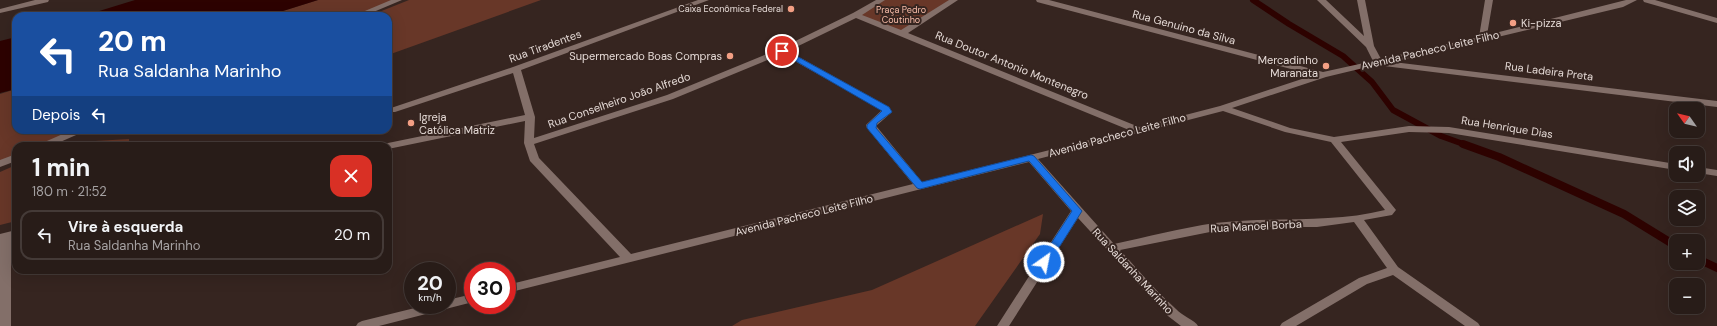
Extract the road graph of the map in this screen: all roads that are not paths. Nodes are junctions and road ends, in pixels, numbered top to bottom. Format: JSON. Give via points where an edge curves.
{"nodes":[{"id":1,"x":45,"y":0,"type":"edge"},
{"id":2,"x":398,"y":0,"type":"edge"},
{"id":3,"x":706,"y":0,"type":"edge"},
{"id":4,"x":881,"y":0,"type":"edge"},
{"id":5,"x":954,"y":0,"type":"edge"},
{"id":6,"x":1040,"y":0,"type":"edge"},
{"id":7,"x":1321,"y":0,"type":"edge"},
{"id":8,"x":1361,"y":0,"type":"edge"},
{"id":9,"x":1489,"y":0,"type":"edge"},
{"id":10,"x":1604,"y":0,"type":"edge"},
{"id":11,"x":1633,"y":0,"type":"edge"},
{"id":12,"x":1647,"y":0,"type":"edge"},
{"id":13,"x":1620,"y":5,"type":"junction"},
{"id":14,"x":0,"y":12,"type":"edge"},
{"id":15,"x":367,"y":12,"type":"edge"},
{"id":16,"x":856,"y":15,"type":"junction"},
{"id":17,"x":1717,"y":21,"type":"edge"},
{"id":18,"x":902,"y":33,"type":"junction"},
{"id":19,"x":1483,"y":37,"type":"junction"},
{"id":20,"x":1370,"y":46,"type":"junction"},
{"id":21,"x":782,"y":51,"type":"junction"},
{"id":22,"x":1378,"y":63,"type":"junction"},
{"id":23,"x":516,"y":69,"type":"junction"},
{"id":24,"x":1323,"y":75,"type":"junction"},
{"id":25,"x":1717,"y":104,"type":"edge"},
{"id":26,"x":1223,"y":108,"type":"junction"},
{"id":27,"x":392,"y":110,"type":"dead end"},
{"id":28,"x":530,"y":117,"type":"junction"},
{"id":29,"x":1136,"y":129,"type":"junction"},
{"id":30,"x":71,"y":134,"type":"edge"},
{"id":31,"x":1334,"y":140,"type":"junction"},
{"id":32,"x":52,"y":142,"type":"edge"},
{"id":33,"x":529,"y":143,"type":"junction"},
{"id":34,"x":392,"y":145,"type":"edge"},
{"id":35,"x":1031,"y":158,"type":"junction"},
{"id":36,"x":12,"y":159,"type":"edge"},
{"id":37,"x":0,"y":164,"type":"edge"},
{"id":38,"x":1669,"y":166,"type":"edge"},
{"id":39,"x":1705,"y":171,"type":"edge"},
{"id":40,"x":1717,"y":173,"type":"edge"},
{"id":41,"x":920,"y":186,"type":"junction"},
{"id":42,"x":1077,"y":211,"type":"junction"},
{"id":43,"x":1357,"y":218,"type":"junction"},
{"id":44,"x":7,"y":236,"type":"edge"},
{"id":45,"x":1110,"y":248,"type":"junction"},
{"id":46,"x":628,"y":258,"type":"junction"},
{"id":47,"x":1394,"y":270,"type":"junction"},
{"id":48,"x":516,"y":287,"type":"edge"},
{"id":49,"x":410,"y":314,"type":"edge"},
{"id":50,"x":5,"y":326,"type":"edge"},
{"id":51,"x":362,"y":326,"type":"edge"},
{"id":52,"x":1002,"y":326,"type":"edge"},
{"id":53,"x":1192,"y":326,"type":"edge"},
{"id":54,"x":1286,"y":326,"type":"edge"},
{"id":55,"x":1474,"y":326,"type":"edge"}],
"edges":[{"from":1,"to":14,"type":"street"},
{"from":2,"to":15,"type":"street"},
{"from":3,"to":23,"type":"street","name":"Rua Tiradentes"},
{"from":4,"to":16,"type":"street","name":"Rua Conselheiro João Alfredo"},
{"from":5,"to":18,"type":"street"},
{"from":6,"to":24,"type":"street","name":"Rua Genuino da Silva"},
{"from":7,"to":20,"type":"street"},
{"from":8,"to":20,"type":"street"},
{"from":9,"to":19,"type":"street"},
{"from":10,"to":13,"type":"street"},
{"from":11,"to":13,"type":"street","name":"Avenida Pacheco Leite Filho"},
{"from":12,"to":17,"type":"street"},
{"from":13,"to":19,"type":"street","name":"Avenida Pacheco Leite Filho"},
{"from":16,"to":18,"type":"street","name":"Rua Doutor Antonio Montenegro"},
{"from":16,"to":21,"type":"street","name":"Rua Conselheiro João Alfredo"},
{"from":18,"to":29,"type":"street","name":"Rua Doutor Antonio Montenegro"},
{"from":19,"to":22,"type":"street","name":"Avenida Pacheco Leite Filho"},
{"from":20,"to":22,"type":"street"},
{"from":21,"to":33,"type":"street","name":"Rua Conselheiro João Alfredo","via":[[670,98]]},
{"from":21,"to":41,"type":"street","via":[[886,109],[887,112],[871,125],[872,128]]},
{"from":22,"to":24,"type":"street","name":"Avenida Pacheco Leite Filho"},
{"from":22,"to":25,"type":"street","name":"Rua Ladeira Preta"},
{"from":23,"to":27,"type":"street","name":"Rua Tiradentes"},
{"from":23,"to":28,"type":"street"},
{"from":24,"to":26,"type":"street","name":"Avenida Pacheco Leite Filho"},
{"from":26,"to":29,"type":"street","name":"Avenida Pacheco Leite Filho"},
{"from":26,"to":31,"type":"street","via":[[1288,130]]},
{"from":28,"to":33,"type":"street"},
{"from":28,"to":34,"type":"street"},
{"from":29,"to":35,"type":"street","name":"Avenida Pacheco Leite Filho"},
{"from":30,"to":32,"type":"street"},
{"from":31,"to":38,"type":"street","name":"Rua Henrique Dias","via":[[1409,129],[1449,130]]},
{"from":31,"to":43,"type":"street","name":"Rua Manoel Borba","via":[[1391,210],[1388,213]]},
{"from":33,"to":46,"type":"street","via":[[534,159]]},
{"from":35,"to":41,"type":"street","name":"Avenida Pacheco Leite Filho"},
{"from":35,"to":42,"type":"street","name":"Rua Saldanha Marinho"},
{"from":36,"to":37,"type":"street"},
{"from":39,"to":40,"type":"street"},
{"from":41,"to":46,"type":"street","name":"Avenida Pacheco Leite Filho"},
{"from":42,"to":45,"type":"street","name":"Rua Saldanha Marinho"},
{"from":42,"to":52,"type":"street"},
{"from":43,"to":45,"type":"street","name":"Rua Manoel Borba","via":[[1317,223],[1215,227]]},
{"from":43,"to":47,"type":"street"},
{"from":44,"to":50,"type":"street"},
{"from":45,"to":53,"type":"street","name":"Rua Saldanha Marinho","via":[[1177,318]]},
{"from":46,"to":48,"type":"street","name":"Avenida Pacheco Leite Filho"},
{"from":47,"to":54,"type":"street","via":[[1363,281]]},
{"from":47,"to":55,"type":"street"},
{"from":49,"to":51,"type":"street"}]}
